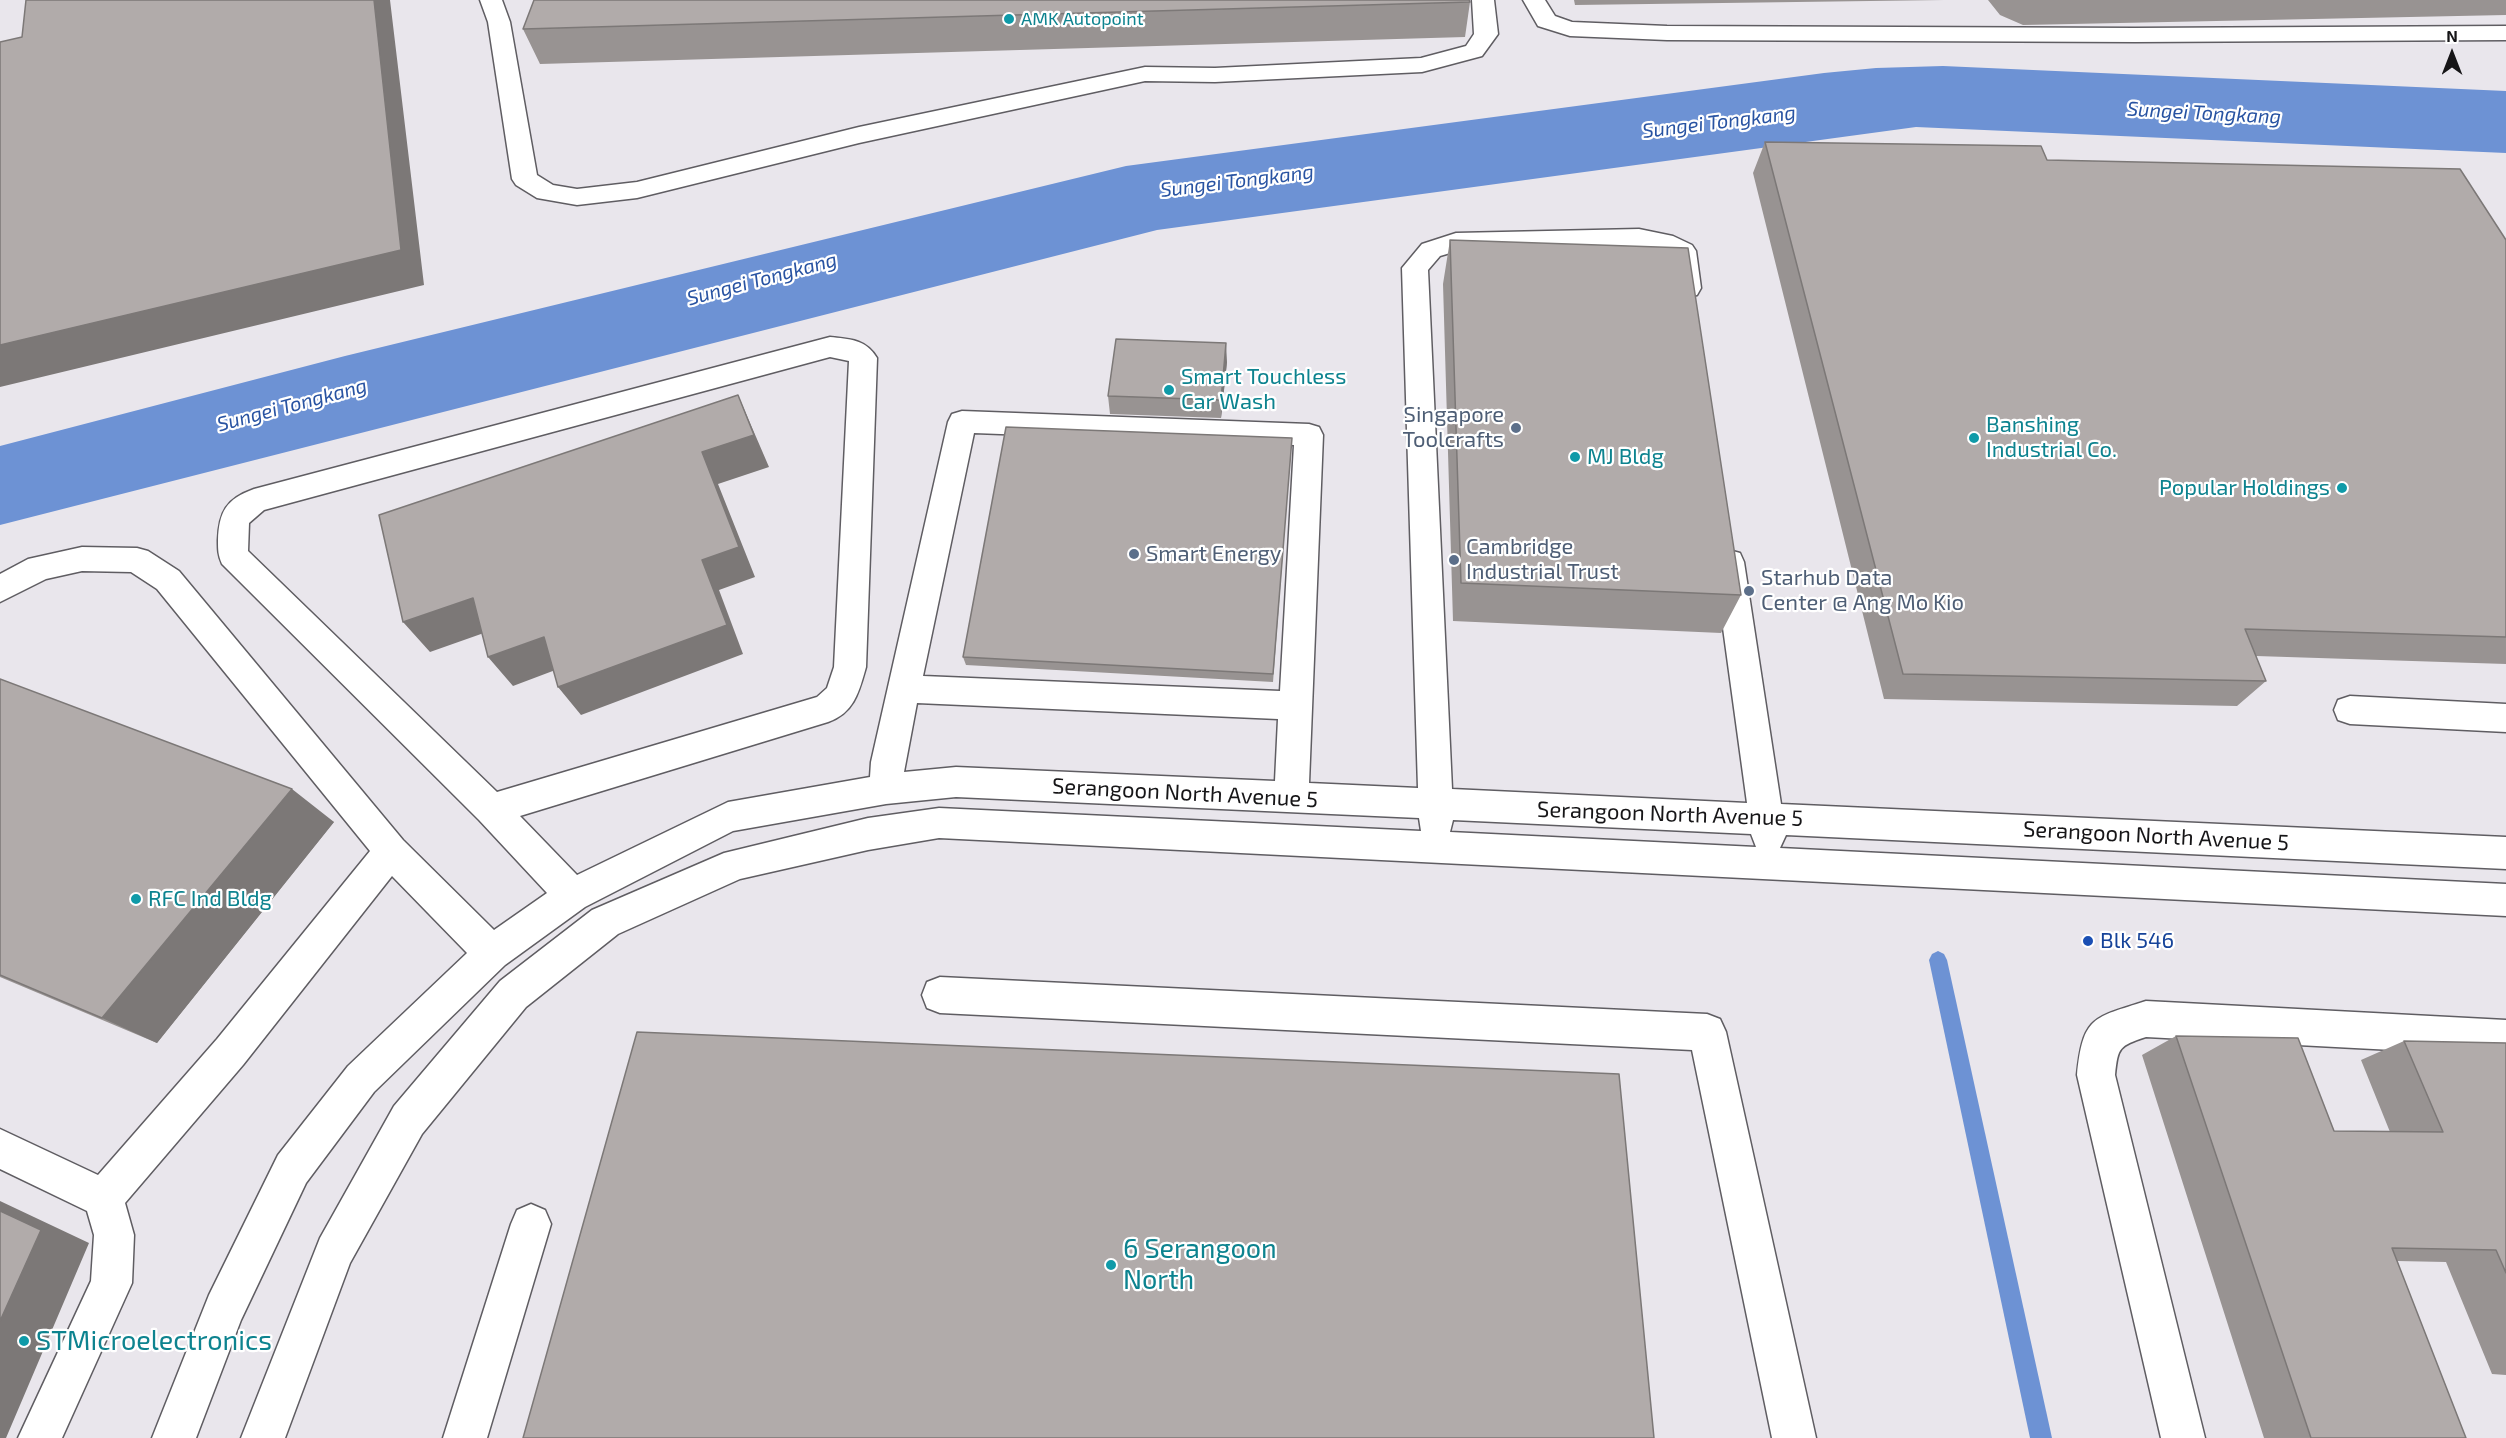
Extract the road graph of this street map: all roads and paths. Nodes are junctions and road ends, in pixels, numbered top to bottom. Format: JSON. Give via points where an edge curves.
{"nodes":[{"id":1,"x":491,"y":0,"type":"edge"},
{"id":2,"x":1483,"y":0,"type":"edge"},
{"id":3,"x":1534,"y":0,"type":"edge"},
{"id":4,"x":2506,"y":33,"type":"edge"},
{"id":5,"x":1692,"y":309,"type":"edge"},
{"id":6,"x":1726,"y":541,"type":"edge"},
{"id":7,"x":0,"y":589,"type":"edge"},
{"id":8,"x":904,"y":689,"type":"junction"},
{"id":9,"x":1297,"y":706,"type":"junction"},
{"id":10,"x":2350,"y":711,"type":"dead end"},
{"id":11,"x":2506,"y":718,"type":"edge"},
{"id":12,"x":886,"y":789,"type":"junction"},
{"id":13,"x":1291,"y":799,"type":"junction"},
{"id":14,"x":1435,"y":805,"type":"junction"},
{"id":15,"x":491,"y":809,"type":"junction"},
{"id":16,"x":1767,"y":817,"type":"junction"},
{"id":17,"x":1437,"y":849,"type":"junction"},
{"id":18,"x":391,"y":850,"type":"junction"},
{"id":19,"x":2506,"y":853,"type":"edge"},
{"id":20,"x":1772,"y":863,"type":"junction"},
{"id":21,"x":572,"y":895,"type":"junction"},
{"id":22,"x":2506,"y":900,"type":"edge"},
{"id":23,"x":492,"y":953,"type":"junction"},
{"id":24,"x":940,"y":995,"type":"dead end"},
{"id":25,"x":2506,"y":1038,"type":"edge"},
{"id":26,"x":0,"y":1149,"type":"edge"},
{"id":27,"x":104,"y":1198,"type":"junction"},
{"id":28,"x":531,"y":1224,"type":"dead end"},
{"id":29,"x":40,"y":1438,"type":"edge"},
{"id":30,"x":174,"y":1438,"type":"edge"},
{"id":31,"x":263,"y":1438,"type":"edge"},
{"id":32,"x":465,"y":1438,"type":"edge"},
{"id":33,"x":1794,"y":1438,"type":"edge"},
{"id":34,"x":2183,"y":1438,"type":"edge"}],
"edges":[{"from":1,"to":2,"type":"street","via":[[500,22],[525,179],[546,192],[577,197],[637,190],[859,135],[1145,74],[1246,74],[1422,65],[1474,51],[1486,34]]},
{"from":3,"to":4,"type":"street","via":[[1545,21],[1570,29],[1592,30],[2123,35]]},
{"from":5,"to":14,"type":"street","via":[[1683,250],[1640,238],[1456,242],[1431,250],[1415,268]]},
{"from":6,"to":16,"type":"street"},
{"from":7,"to":18,"type":"street","via":[[39,568],[82,559],[137,560],[168,580]]},
{"from":8,"to":9,"type":"street"},
{"from":8,"to":9,"type":"street","via":[[962,422],[1310,435]]},
{"from":8,"to":12,"type":"street"},
{"from":9,"to":13,"type":"street"},
{"from":10,"to":11,"type":"street"},
{"from":12,"to":13,"type":"street","name":"Serangoon North Avenue 5","via":[[956,782]]},
{"from":12,"to":21,"type":"street","name":"Serangoon North Avenue 5","via":[[728,816]]},
{"from":13,"to":14,"type":"street","name":"Serangoon North Avenue 5"},
{"from":14,"to":16,"type":"street","name":"Serangoon North Avenue 5"},
{"from":14,"to":17,"type":"street"},
{"from":15,"to":15,"type":"street","via":[[828,708],[841,696],[850,667],[863,358],[854,351],[831,347],[254,501],[234,518],[232,555]]},
{"from":15,"to":21,"type":"street"},
{"from":16,"to":19,"type":"street","name":"Serangoon North Avenue 5"},
{"from":16,"to":20,"type":"street"},
{"from":17,"to":20,"type":"street","name":"Serangoon North Avenue 5"},
{"from":17,"to":31,"type":"street","name":"Serangoon North Avenue 5","via":[[939,823],[868,834],[736,864],[605,922],[513,994],[408,1120],[334,1251]]},
{"from":18,"to":23,"type":"street"},
{"from":18,"to":27,"type":"street","via":[[230,1052]]},
{"from":20,"to":22,"type":"street","name":"Serangoon North Avenue 5"},
{"from":21,"to":23,"type":"street","name":"Serangoon North Avenue 5"},
{"from":23,"to":30,"type":"street","name":"Serangoon North Avenue 5","via":[[361,1079],[292,1169],[224,1310]]},
{"from":24,"to":33,"type":"street","via":[[1707,1032]]},
{"from":25,"to":34,"type":"street","via":[[2146,1019],[2112,1030],[2099,1044],[2096,1075]]},
{"from":26,"to":27,"type":"street"},
{"from":27,"to":29,"type":"street","via":[[114,1235],[111,1283]]},
{"from":28,"to":32,"type":"street"}]}
